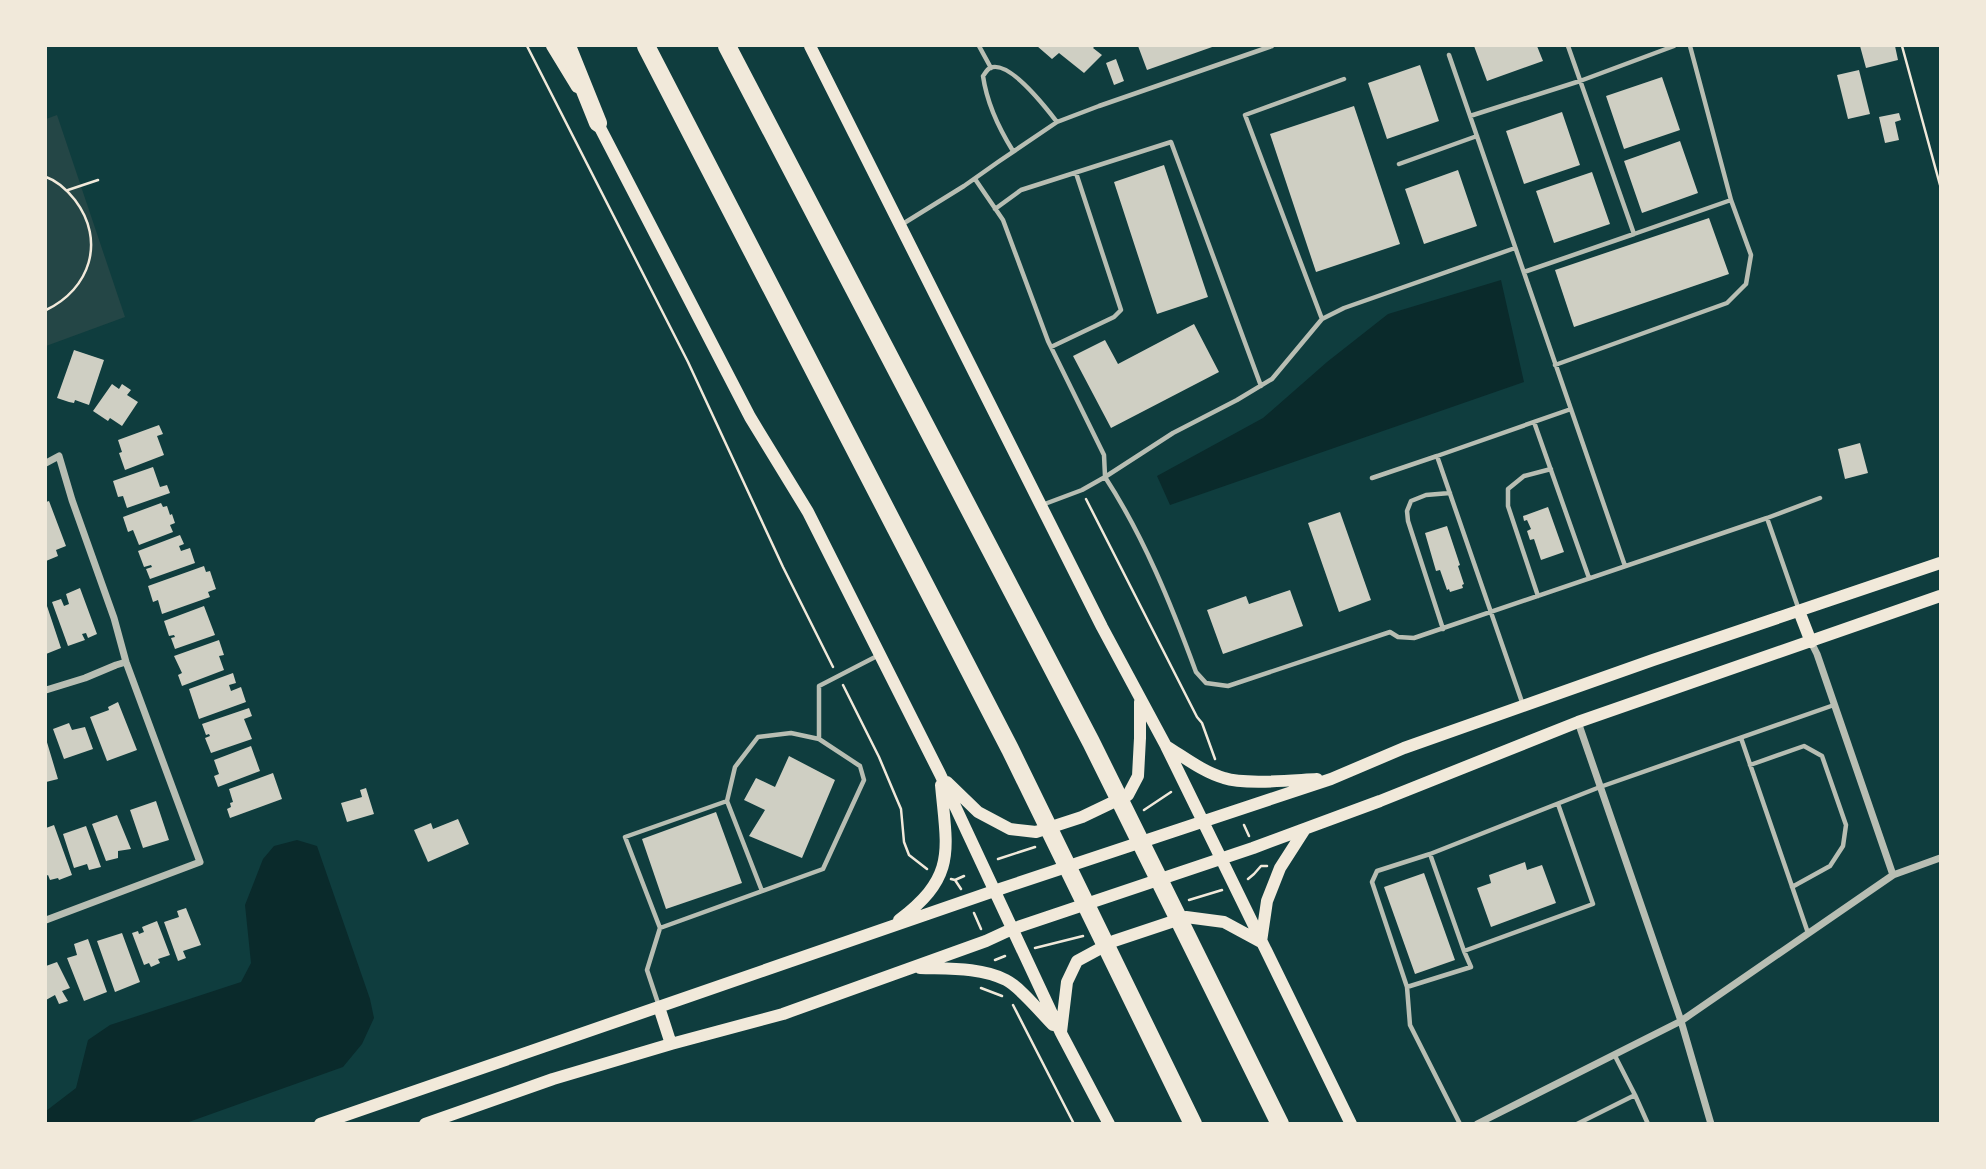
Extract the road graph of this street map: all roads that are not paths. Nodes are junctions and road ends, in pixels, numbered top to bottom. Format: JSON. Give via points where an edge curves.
{"nodes":[{"id":1,"x":552,"y":46,"type":"edge"},
{"id":2,"x":567,"y":46,"type":"edge"},
{"id":3,"x":646,"y":46,"type":"edge"},
{"id":4,"x":727,"y":46,"type":"edge"},
{"id":5,"x":810,"y":46,"type":"edge"},
{"id":6,"x":979,"y":46,"type":"edge"},
{"id":7,"x":1272,"y":46,"type":"edge"},
{"id":8,"x":1568,"y":46,"type":"edge"},
{"id":9,"x":1674,"y":46,"type":"edge"},
{"id":10,"x":1690,"y":46,"type":"edge"},
{"id":11,"x":1449,"y":55,"type":"dead end"},
{"id":12,"x":991,"y":68,"type":"junction"},
{"id":13,"x":1344,"y":79,"type":"dead end"},
{"id":14,"x":1580,"y":81,"type":"junction"},
{"id":15,"x":1470,"y":116,"type":"junction"},
{"id":16,"x":1057,"y":122,"type":"junction"},
{"id":17,"x":598,"y":123,"type":"junction"},
{"id":18,"x":1477,"y":136,"type":"junction"},
{"id":19,"x":1013,"y":151,"type":"junction"},
{"id":20,"x":1399,"y":164,"type":"dead end"},
{"id":21,"x":1076,"y":173,"type":"junction"},
{"id":22,"x":975,"y":178,"type":"junction"},
{"id":23,"x":1731,"y":200,"type":"junction"},
{"id":24,"x":995,"y":209,"type":"junction"},
{"id":25,"x":900,"y":225,"type":"junction"},
{"id":26,"x":1634,"y":234,"type":"junction"},
{"id":27,"x":1515,"y":248,"type":"junction"},
{"id":28,"x":1524,"y":272,"type":"junction"},
{"id":29,"x":1322,"y":319,"type":"junction"},
{"id":30,"x":1051,"y":347,"type":"junction"},
{"id":31,"x":1555,"y":365,"type":"junction"},
{"id":32,"x":1261,"y":386,"type":"junction"},
{"id":33,"x":1571,"y":409,"type":"junction"},
{"id":34,"x":1534,"y":422,"type":"junction"},
{"id":35,"x":1437,"y":456,"type":"junction"},
{"id":36,"x":46,"y":463,"type":"edge"},
{"id":37,"x":1551,"y":469,"type":"junction"},
{"id":38,"x":1105,"y":477,"type":"junction"},
{"id":39,"x":1372,"y":478,"type":"dead end"},
{"id":40,"x":1450,"y":493,"type":"junction"},
{"id":41,"x":1820,"y":498,"type":"dead end"},
{"id":42,"x":1041,"y":506,"type":"junction"},
{"id":43,"x":1767,"y":518,"type":"junction"},
{"id":44,"x":1941,"y":563,"type":"edge"},
{"id":45,"x":1625,"y":566,"type":"junction"},
{"id":46,"x":1589,"y":578,"type":"junction"},
{"id":47,"x":1538,"y":596,"type":"junction"},
{"id":48,"x":1941,"y":596,"type":"edge"},
{"id":49,"x":1800,"y":611,"type":"junction"},
{"id":50,"x":1491,"y":612,"type":"junction"},
{"id":51,"x":1443,"y":629,"type":"junction"},
{"id":52,"x":1811,"y":642,"type":"junction"},
{"id":53,"x":880,"y":655,"type":"junction"},
{"id":54,"x":126,"y":662,"type":"junction"},
{"id":55,"x":46,"y":690,"type":"edge"},
{"id":56,"x":1140,"y":697,"type":"junction"},
{"id":57,"x":1834,"y":705,"type":"junction"},
{"id":58,"x":1523,"y":706,"type":"junction"},
{"id":59,"x":1577,"y":722,"type":"junction"},
{"id":60,"x":1741,"y":738,"type":"junction"},
{"id":61,"x":819,"y":739,"type":"junction"},
{"id":62,"x":1166,"y":746,"type":"junction"},
{"id":63,"x":1750,"y":765,"type":"junction"},
{"id":64,"x":940,"y":774,"type":"junction"},
{"id":65,"x":1331,"y":779,"type":"junction"},
{"id":66,"x":1600,"y":787,"type":"junction"},
{"id":67,"x":727,"y":801,"type":"junction"},
{"id":68,"x":1558,"y":804,"type":"junction"},
{"id":69,"x":1203,"y":822,"type":"junction"},
{"id":70,"x":1305,"y":829,"type":"junction"},
{"id":71,"x":1430,"y":854,"type":"junction"},
{"id":72,"x":1941,"y":858,"type":"edge"},
{"id":73,"x":1221,"y":859,"type":"junction"},
{"id":74,"x":1893,"y":874,"type":"junction"},
{"id":75,"x":1792,"y":887,"type":"junction"},
{"id":76,"x":762,"y":891,"type":"junction"},
{"id":77,"x":994,"y":891,"type":"junction"},
{"id":78,"x":46,"y":920,"type":"edge"},
{"id":79,"x":660,"y":928,"type":"junction"},
{"id":80,"x":889,"y":928,"type":"junction"},
{"id":81,"x":1012,"y":929,"type":"junction"},
{"id":82,"x":1808,"y":933,"type":"junction"},
{"id":83,"x":1261,"y":943,"type":"junction"},
{"id":84,"x":1464,"y":951,"type":"junction"},
{"id":85,"x":912,"y":968,"type":"junction"},
{"id":86,"x":1407,"y":987,"type":"junction"},
{"id":87,"x":659,"y":1007,"type":"junction"},
{"id":88,"x":1681,"y":1021,"type":"junction"},
{"id":89,"x":1061,"y":1033,"type":"junction"},
{"id":90,"x":671,"y":1044,"type":"junction"},
{"id":91,"x":1614,"y":1054,"type":"junction"},
{"id":92,"x":1634,"y":1095,"type":"junction"},
{"id":93,"x":320,"y":1124,"type":"edge"},
{"id":94,"x":425,"y":1124,"type":"edge"},
{"id":95,"x":1109,"y":1124,"type":"edge"},
{"id":96,"x":1193,"y":1124,"type":"edge"},
{"id":97,"x":1280,"y":1124,"type":"edge"},
{"id":98,"x":1351,"y":1124,"type":"edge"},
{"id":99,"x":1460,"y":1124,"type":"edge"},
{"id":100,"x":1477,"y":1124,"type":"edge"},
{"id":101,"x":1577,"y":1124,"type":"edge"},
{"id":102,"x":1648,"y":1124,"type":"edge"},
{"id":103,"x":1711,"y":1124,"type":"edge"}],
"edges":[{"from":1,"to":17,"type":"main road"},
{"from":2,"to":17,"type":"highway"},
{"from":3,"to":96,"type":"highway","via":[[1010,749]]},
{"from":4,"to":97,"type":"highway","via":[[1091,742]]},
{"from":5,"to":25,"type":"main road"},
{"from":6,"to":12,"type":"lane"},
{"from":7,"to":16,"type":"lane"},
{"from":8,"to":14,"type":"lane"},
{"from":9,"to":14,"type":"lane"},
{"from":10,"to":23,"type":"lane"},
{"from":11,"to":15,"type":"lane"},
{"from":12,"to":16,"type":"lane","via":[[1000,67],[1027,86]]},
{"from":12,"to":19,"type":"lane","via":[[983,76],[986,95]]},
{"from":13,"to":29,"type":"lane","via":[[1245,115]]},
{"from":14,"to":15,"type":"lane"},
{"from":14,"to":26,"type":"lane"},
{"from":15,"to":18,"type":"lane"},
{"from":16,"to":19,"type":"lane"},
{"from":17,"to":53,"type":"main road","via":[[750,418],[808,512]]},
{"from":18,"to":20,"type":"lane"},
{"from":18,"to":27,"type":"lane"},
{"from":19,"to":22,"type":"lane"},
{"from":21,"to":24,"type":"lane","via":[[1021,190]]},
{"from":21,"to":30,"type":"lane","via":[[1121,310]]},
{"from":21,"to":32,"type":"lane","via":[[1171,142]]},
{"from":22,"to":24,"type":"lane"},
{"from":22,"to":25,"type":"lane"},
{"from":23,"to":26,"type":"lane"},
{"from":23,"to":31,"type":"lane","via":[[1751,255],[1746,284],[1727,303]]},
{"from":24,"to":30,"type":"lane"},
{"from":25,"to":42,"type":"main road"},
{"from":26,"to":28,"type":"lane"},
{"from":27,"to":28,"type":"lane"},
{"from":27,"to":29,"type":"lane"},
{"from":28,"to":31,"type":"lane"},
{"from":29,"to":32,"type":"lane"},
{"from":30,"to":38,"type":"lane","via":[[1104,454]]},
{"from":31,"to":33,"type":"lane"},
{"from":32,"to":38,"type":"lane","via":[[1173,433]]},
{"from":33,"to":34,"type":"lane"},
{"from":33,"to":45,"type":"lane"},
{"from":34,"to":35,"type":"lane"},
{"from":34,"to":37,"type":"lane"},
{"from":35,"to":39,"type":"lane"},
{"from":35,"to":40,"type":"lane"},
{"from":36,"to":54,"type":"street","via":[[60,456]]},
{"from":37,"to":46,"type":"lane"},
{"from":37,"to":47,"type":"lane","via":[[1524,476],[1508,489],[1508,506]]},
{"from":38,"to":42,"type":"lane"},
{"from":38,"to":51,"type":"lane","via":[[1162,583],[1196,671],[1206,683],[1228,686],[1390,632],[1414,638]]},
{"from":40,"to":50,"type":"lane"},
{"from":40,"to":51,"type":"lane","via":[[1411,501],[1407,511]]},
{"from":41,"to":43,"type":"lane"},
{"from":42,"to":56,"type":"main road"},
{"from":43,"to":45,"type":"lane"},
{"from":43,"to":49,"type":"lane"},
{"from":44,"to":49,"type":"main road"},
{"from":45,"to":46,"type":"lane"},
{"from":46,"to":47,"type":"lane"},
{"from":47,"to":50,"type":"lane"},
{"from":48,"to":52,"type":"main road"},
{"from":49,"to":52,"type":"main road"},
{"from":49,"to":58,"type":"main road"},
{"from":50,"to":51,"type":"lane"},
{"from":50,"to":58,"type":"lane"},
{"from":52,"to":57,"type":"street"},
{"from":52,"to":59,"type":"main road"},
{"from":53,"to":61,"type":"lane","via":[[819,686]]},
{"from":53,"to":64,"type":"main road"},
{"from":54,"to":55,"type":"street"},
{"from":54,"to":78,"type":"street","via":[[200,862]]},
{"from":56,"to":62,"type":"main road"},
{"from":56,"to":64,"type":"main road","via":[[1138,776],[1128,794],[1082,817],[1036,832],[1010,830],[978,812]]},
{"from":57,"to":60,"type":"lane"},
{"from":57,"to":74,"type":"street"},
{"from":58,"to":65,"type":"main road"},
{"from":59,"to":66,"type":"street"},
{"from":59,"to":70,"type":"main road"},
{"from":60,"to":63,"type":"lane"},
{"from":60,"to":66,"type":"lane"},
{"from":61,"to":67,"type":"lane","via":[[791,733],[758,737],[734,767]]},
{"from":61,"to":76,"type":"lane","via":[[860,766],[864,780],[823,869]]},
{"from":62,"to":65,"type":"main road","via":[[1226,779]]},
{"from":62,"to":69,"type":"main road"},
{"from":63,"to":75,"type":"lane"},
{"from":63,"to":75,"type":"lane","via":[[1804,746],[1822,756],[1846,825],[1843,846],[1830,866]]},
{"from":64,"to":77,"type":"main road"},
{"from":64,"to":80,"type":"main road","via":[[946,857],[941,875],[918,906]]},
{"from":65,"to":69,"type":"main road"},
{"from":66,"to":68,"type":"lane"},
{"from":66,"to":88,"type":"street"},
{"from":67,"to":76,"type":"lane"},
{"from":67,"to":79,"type":"lane","via":[[625,837]]},
{"from":68,"to":71,"type":"lane"},
{"from":68,"to":84,"type":"lane","via":[[1593,904]]},
{"from":69,"to":73,"type":"main road"},
{"from":69,"to":77,"type":"main road"},
{"from":70,"to":73,"type":"main road"},
{"from":70,"to":83,"type":"main road","via":[[1279,868],[1267,901]]},
{"from":71,"to":84,"type":"lane"},
{"from":71,"to":86,"type":"lane","via":[[1377,871],[1372,882]]},
{"from":72,"to":74,"type":"street"},
{"from":73,"to":81,"type":"main road"},
{"from":73,"to":83,"type":"main road"},
{"from":74,"to":82,"type":"street"},
{"from":75,"to":82,"type":"lane"},
{"from":76,"to":79,"type":"lane"},
{"from":77,"to":80,"type":"main road"},
{"from":77,"to":81,"type":"main road"},
{"from":79,"to":87,"type":"lane","via":[[647,970]]},
{"from":80,"to":87,"type":"main road"},
{"from":81,"to":85,"type":"main road"},
{"from":81,"to":89,"type":"main road"},
{"from":82,"to":88,"type":"street"},
{"from":83,"to":89,"type":"main road","via":[[1224,922],[1186,917],[1114,940],[1077,961],[1067,982]]},
{"from":83,"to":98,"type":"main road"},
{"from":84,"to":86,"type":"lane","via":[[1471,967]]},
{"from":85,"to":89,"type":"main road","via":[[964,970],[1007,980]]},
{"from":85,"to":90,"type":"main road","via":[[783,1014]]},
{"from":86,"to":99,"type":"lane","via":[[1410,1025]]},
{"from":87,"to":90,"type":"main road"},
{"from":87,"to":93,"type":"main road"},
{"from":88,"to":91,"type":"street"},
{"from":88,"to":103,"type":"street"},
{"from":89,"to":95,"type":"main road"},
{"from":90,"to":94,"type":"main road"},
{"from":91,"to":92,"type":"lane"},
{"from":91,"to":100,"type":"street"},
{"from":92,"to":101,"type":"lane"},
{"from":92,"to":102,"type":"lane"}]}
